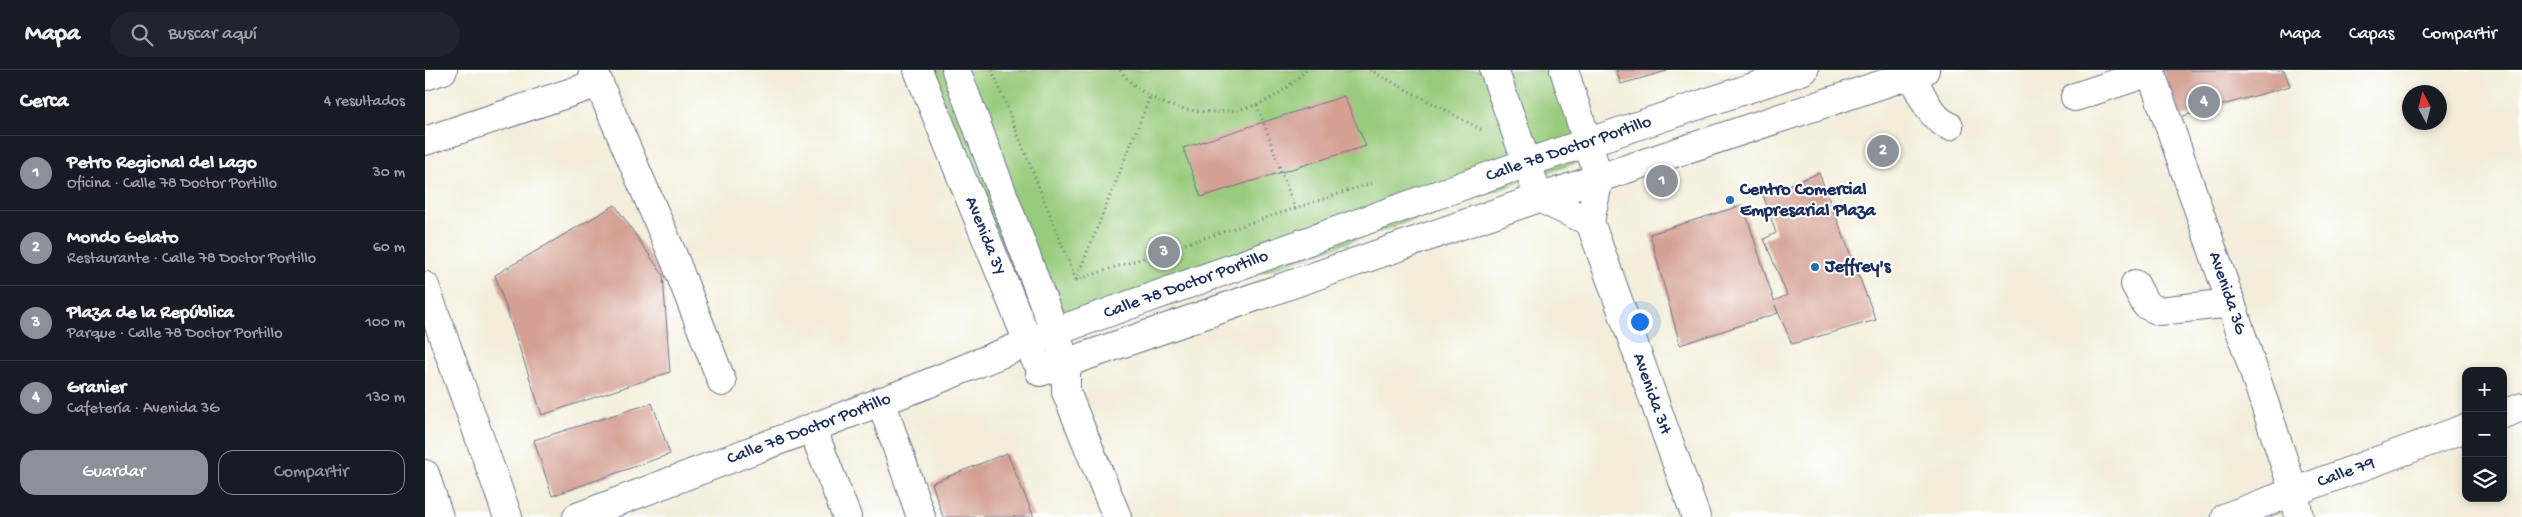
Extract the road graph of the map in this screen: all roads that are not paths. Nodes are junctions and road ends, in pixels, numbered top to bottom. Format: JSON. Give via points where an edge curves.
{"nodes":[{"id":1,"x":443,"y":70,"type":"edge"},
{"id":2,"x":1494,"y":70,"type":"edge"},
{"id":3,"x":1564,"y":70,"type":"edge"},
{"id":4,"x":1804,"y":70,"type":"edge"},
{"id":5,"x":2150,"y":71,"type":"edge"},
{"id":6,"x":1918,"y":72,"type":"edge"},
{"id":7,"x":957,"y":74,"type":"edge"},
{"id":8,"x":425,"y":76,"type":"edge"},
{"id":9,"x":596,"y":77,"type":"edge"},
{"id":10,"x":922,"y":80,"type":"edge"},
{"id":11,"x":2075,"y":97,"type":"dead end"},
{"id":12,"x":1949,"y":126,"type":"dead end"},
{"id":13,"x":425,"y":141,"type":"edge"},
{"id":14,"x":1587,"y":142,"type":"junction"},
{"id":15,"x":1526,"y":163,"type":"junction"},
{"id":16,"x":1599,"y":178,"type":"junction"},
{"id":17,"x":1539,"y":198,"type":"junction"},
{"id":18,"x":1590,"y":222,"type":"junction"},
{"id":19,"x":2135,"y":284,"type":"dead end"},
{"id":20,"x":425,"y":286,"type":"edge"},
{"id":21,"x":2231,"y":303,"type":"junction"},
{"id":22,"x":1054,"y":332,"type":"junction"},
{"id":23,"x":1029,"y":342,"type":"junction"},
{"id":24,"x":1066,"y":362,"type":"junction"},
{"id":25,"x":1040,"y":372,"type":"junction"},
{"id":26,"x":722,"y":382,"type":"dead end"},
{"id":27,"x":1066,"y":392,"type":"junction"},
{"id":28,"x":881,"y":402,"type":"junction"},
{"id":29,"x":2522,"y":407,"type":"edge"},
{"id":30,"x":2507,"y":413,"type":"edge"},
{"id":31,"x":812,"y":428,"type":"junction"},
{"id":32,"x":2462,"y":430,"type":"edge"},
{"id":33,"x":425,"y":474,"type":"edge"},
{"id":34,"x":2297,"y":504,"type":"edge"},
{"id":35,"x":439,"y":517,"type":"edge"},
{"id":36,"x":509,"y":517,"type":"edge"},
{"id":37,"x":577,"y":517,"type":"edge"},
{"id":38,"x":847,"y":517,"type":"edge"},
{"id":39,"x":921,"y":517,"type":"edge"},
{"id":40,"x":1117,"y":517,"type":"edge"},
{"id":41,"x":1696,"y":517,"type":"edge"},
{"id":42,"x":2226,"y":517,"type":"edge"}],
"edges":[{"from":1,"to":8,"type":"street"},
{"from":2,"to":15,"type":"street"},
{"from":3,"to":14,"type":"street"},
{"from":4,"to":14,"type":"street","name":"Calle 78 Doctor Portillo"},
{"from":5,"to":11,"type":"street"},
{"from":5,"to":21,"type":"street","name":"Avenida 3G"},
{"from":6,"to":12,"type":"street","via":[[1931,112]]},
{"from":6,"to":16,"type":"street","name":"Calle 78 Doctor Portillo"},
{"from":7,"to":10,"type":"street"},
{"from":7,"to":22,"type":"street","name":"Avenida 3Y"},
{"from":9,"to":13,"type":"street"},
{"from":9,"to":26,"type":"street","via":[[674,258]]},
{"from":10,"to":23,"type":"street","name":"Avenida 3Y"},
{"from":14,"to":15,"type":"street","name":"Calle 78 Doctor Portillo"},
{"from":14,"to":16,"type":"street"},
{"from":15,"to":17,"type":"street"},
{"from":15,"to":22,"type":"street","name":"Calle 78 Doctor Portillo"},
{"from":16,"to":17,"type":"street","name":"Calle 78 Doctor Portillo"},
{"from":16,"to":18,"type":"street"},
{"from":17,"to":18,"type":"street"},
{"from":17,"to":24,"type":"street","name":"Calle 78 Doctor Portillo"},
{"from":18,"to":41,"type":"street","name":"Avenida 3H"},
{"from":19,"to":21,"type":"street","via":[[2146,305],[2159,311]]},
{"from":20,"to":36,"type":"street"},
{"from":21,"to":34,"type":"street","name":"Avenida 3G"},
{"from":22,"to":23,"type":"street","name":"Calle 78 Doctor Portillo"},
{"from":22,"to":24,"type":"street","name":"Avenida 3Y"},
{"from":23,"to":25,"type":"street","name":"Avenida 3Y"},
{"from":23,"to":28,"type":"street","name":"Calle 78 Doctor Portillo"},
{"from":24,"to":25,"type":"street","name":"Calle 78 Doctor Portillo"},
{"from":24,"to":27,"type":"street","name":"Avenida 3Y"},
{"from":25,"to":27,"type":"street"},
{"from":27,"to":40,"type":"street","name":"Avenida 3Y"},
{"from":28,"to":31,"type":"street","name":"Calle 78 Doctor Portillo"},
{"from":28,"to":39,"type":"street"},
{"from":29,"to":30,"type":"street"},
{"from":31,"to":37,"type":"street","name":"Calle 78 Doctor Portillo"},
{"from":31,"to":38,"type":"street"},
{"from":32,"to":34,"type":"street","name":"Calle 79"},
{"from":33,"to":35,"type":"street"},
{"from":34,"to":42,"type":"street","name":"Calle 79"}]}
